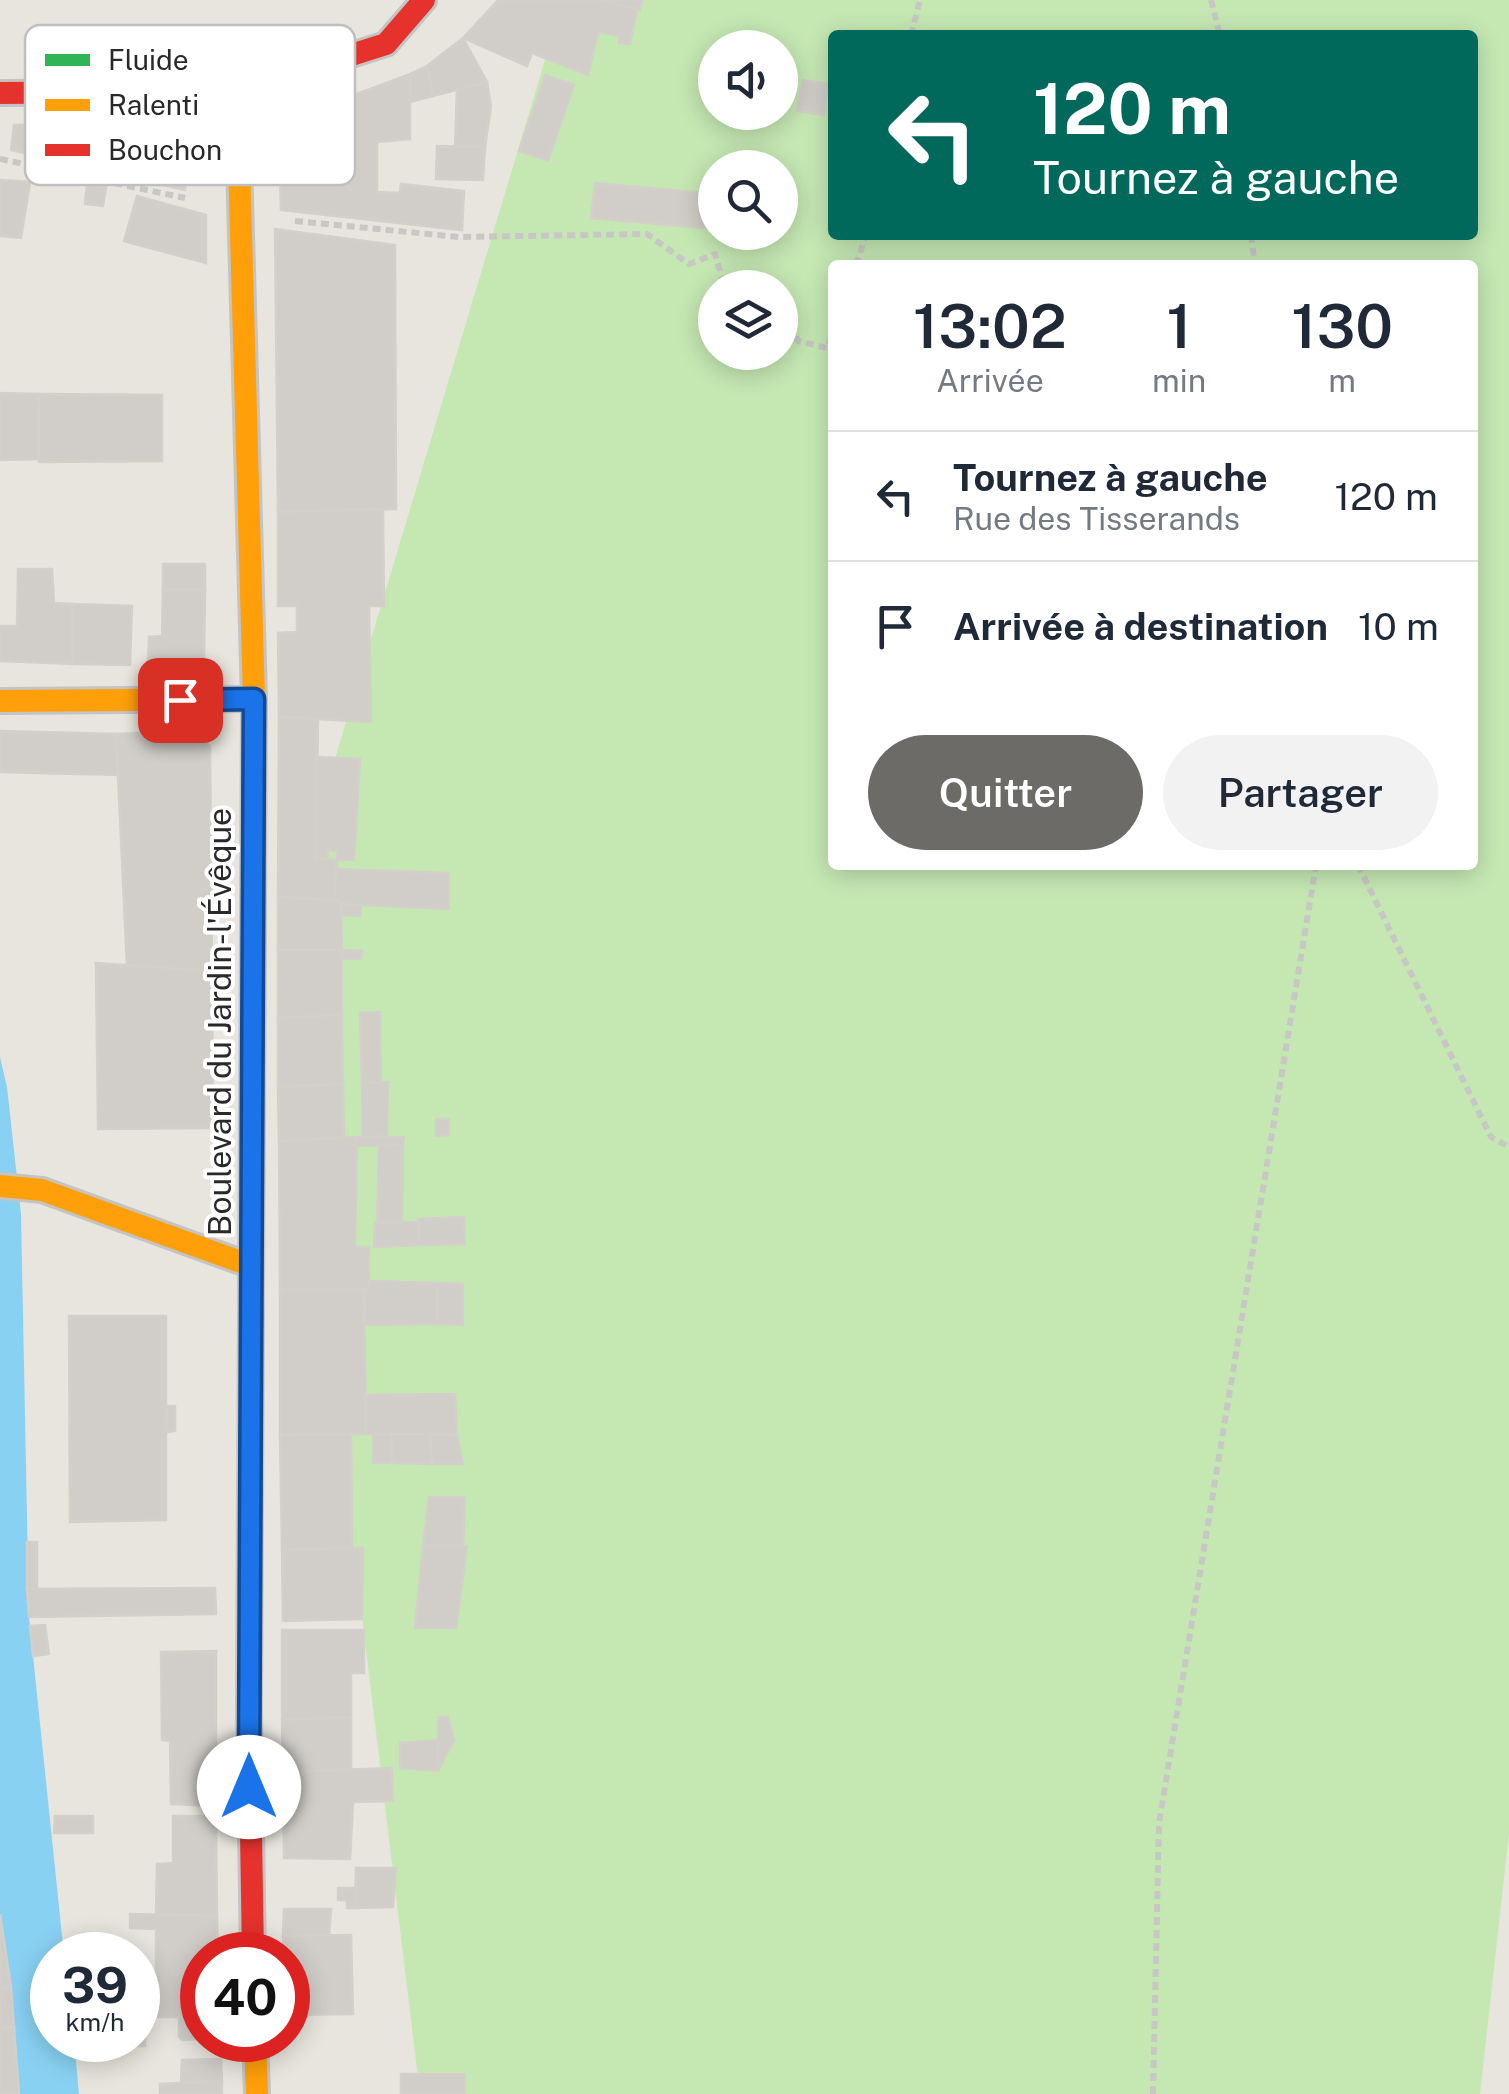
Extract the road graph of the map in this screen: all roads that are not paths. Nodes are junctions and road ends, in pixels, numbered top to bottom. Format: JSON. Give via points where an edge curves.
{"nodes":[{"id":1,"x":424,"y":0,"type":"edge"},
{"id":2,"x":355,"y":54,"type":"edge"},
{"id":3,"x":0,"y":93,"type":"edge"},
{"id":4,"x":25,"y":93,"type":"edge"},
{"id":5,"x":241,"y":185,"type":"edge"},
{"id":6,"x":254,"y":699,"type":"junction"},
{"id":7,"x":0,"y":701,"type":"edge"},
{"id":8,"x":0,"y":1186,"type":"edge"},
{"id":9,"x":250,"y":1265,"type":"junction"},
{"id":10,"x":252,"y":1932,"type":"edge"},
{"id":11,"x":256,"y":2062,"type":"edge"},
{"id":12,"x":257,"y":2094,"type":"edge"}],
"edges":[{"from":1,"to":2,"type":"street","via":[[386,44]]},
{"from":3,"to":4,"type":"street"},
{"from":5,"to":6,"type":"street","name":"Boulevard du Jardin-l'Évêque"},
{"from":6,"to":7,"type":"street"},
{"from":6,"to":9,"type":"street","name":"Boulevard du Jardin-l'Évêque"},
{"from":8,"to":9,"type":"street","via":[[42,1190]]},
{"from":9,"to":10,"type":"street","name":"Boulevard du Jardin-l'Évêque"},
{"from":11,"to":12,"type":"street"}]}
